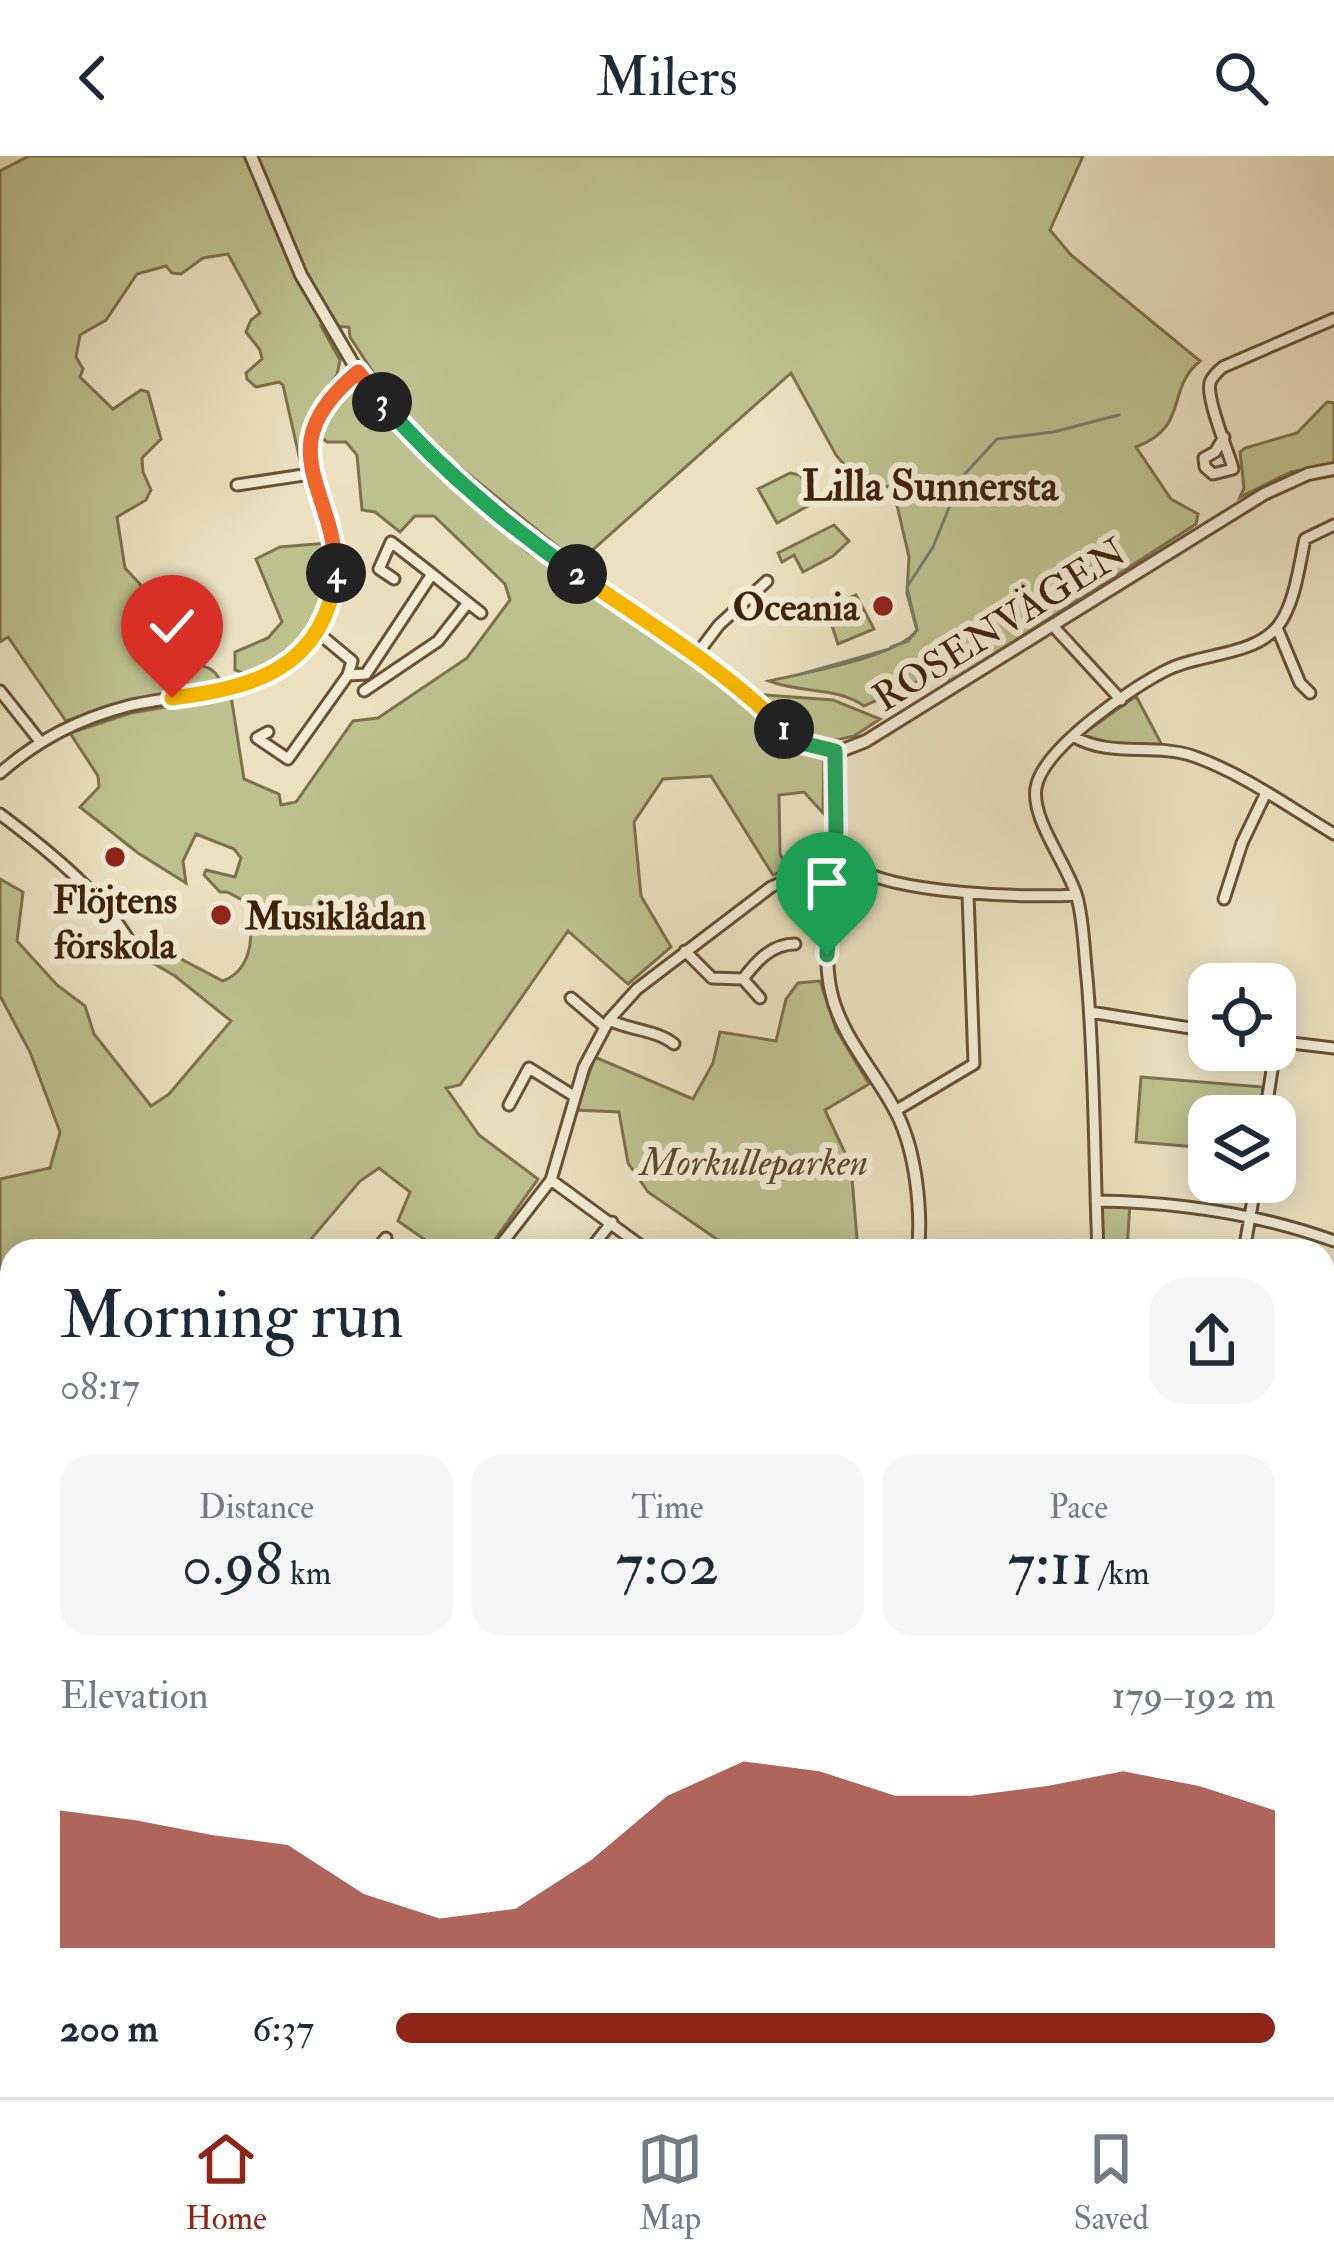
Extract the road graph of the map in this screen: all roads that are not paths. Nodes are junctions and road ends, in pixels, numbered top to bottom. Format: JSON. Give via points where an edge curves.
{"nodes":[{"id":1,"x":251,"y":156,"type":"edge"},
{"id":2,"x":1334,"y":319,"type":"edge"},
{"id":3,"x":358,"y":372,"type":"junction"},
{"id":4,"x":1224,"y":437,"type":"dead end"},
{"id":5,"x":1334,"y":469,"type":"edge"},
{"id":6,"x":310,"y":474,"type":"junction"},
{"id":7,"x":237,"y":485,"type":"dead end"},
{"id":8,"x":1334,"y":525,"type":"edge"},
{"id":9,"x":432,"y":574,"type":"junction"},
{"id":10,"x":394,"y":579,"type":"dead end"},
{"id":11,"x":767,"y":581,"type":"dead end"},
{"id":12,"x":466,"y":604,"type":"junction"},
{"id":13,"x":481,"y":613,"type":"dead end"},
{"id":14,"x":1053,"y":626,"type":"junction"},
{"id":15,"x":1276,"y":628,"type":"junction"},
{"id":16,"x":317,"y":632,"type":"junction"},
{"id":17,"x":698,"y":654,"type":"junction"},
{"id":18,"x":348,"y":675,"type":"junction"},
{"id":19,"x":0,"y":691,"type":"edge"},
{"id":20,"x":364,"y":691,"type":"dead end"},
{"id":21,"x":1310,"y":693,"type":"dead end"},
{"id":22,"x":1121,"y":700,"type":"junction"},
{"id":23,"x":268,"y":732,"type":"dead end"},
{"id":24,"x":1073,"y":736,"type":"junction"},
{"id":25,"x":39,"y":740,"type":"junction"},
{"id":26,"x":835,"y":751,"type":"junction"},
{"id":27,"x":0,"y":773,"type":"edge"},
{"id":28,"x":1265,"y":795,"type":"junction"},
{"id":29,"x":0,"y":814,"type":"edge"},
{"id":30,"x":1334,"y":834,"type":"edge"},
{"id":31,"x":854,"y":866,"type":"dead end"},
{"id":32,"x":835,"y":871,"type":"junction"},
{"id":33,"x":968,"y":894,"type":"junction"},
{"id":34,"x":1076,"y":895,"type":"junction"},
{"id":35,"x":1224,"y":899,"type":"dead end"},
{"id":36,"x":795,"y":944,"type":"dead end"},
{"id":37,"x":135,"y":951,"type":"dead end"},
{"id":38,"x":685,"y":951,"type":"junction"},
{"id":39,"x":742,"y":979,"type":"junction"},
{"id":40,"x":571,"y":998,"type":"dead end"},
{"id":41,"x":760,"y":998,"type":"dead end"},
{"id":42,"x":1090,"y":1012,"type":"junction"},
{"id":43,"x":607,"y":1023,"type":"junction"},
{"id":44,"x":1188,"y":1027,"type":"edge"},
{"id":45,"x":674,"y":1044,"type":"dead end"},
{"id":46,"x":1296,"y":1046,"type":"edge"},
{"id":47,"x":1334,"y":1048,"type":"edge"},
{"id":48,"x":574,"y":1096,"type":"junction"},
{"id":49,"x":509,"y":1105,"type":"dead end"},
{"id":50,"x":896,"y":1111,"type":"junction"},
{"id":51,"x":551,"y":1180,"type":"junction"},
{"id":52,"x":1096,"y":1201,"type":"junction"},
{"id":53,"x":1252,"y":1203,"type":"edge"},
{"id":54,"x":1249,"y":1215,"type":"junction"},
{"id":55,"x":612,"y":1222,"type":"junction"},
{"id":56,"x":505,"y":1239,"type":"edge"},
{"id":57,"x":599,"y":1239,"type":"edge"},
{"id":58,"x":633,"y":1239,"type":"edge"},
{"id":59,"x":918,"y":1239,"type":"edge"},
{"id":60,"x":1098,"y":1239,"type":"edge"},
{"id":61,"x":1246,"y":1239,"type":"edge"},
{"id":62,"x":1327,"y":1239,"type":"edge"}],
"edges":[{"from":1,"to":3,"type":"street","via":[[302,275]]},
{"from":2,"to":4,"type":"street","via":[[1223,367],[1210,393]]},
{"from":3,"to":6,"type":"street","via":[[320,414]]},
{"from":3,"to":17,"type":"street","via":[[485,504]]},
{"from":5,"to":14,"type":"street","name":"ROSENVÄGEN","via":[[1264,494]]},
{"from":6,"to":7,"type":"street"},
{"from":6,"to":16,"type":"street","via":[[337,569]]},
{"from":8,"to":15,"type":"street","via":[[1305,539]]},
{"from":9,"to":10,"type":"street","via":[[391,542],[379,569]]},
{"from":9,"to":12,"type":"street"},
{"from":9,"to":18,"type":"street","via":[[366,674]]},
{"from":11,"to":17,"type":"street"},
{"from":12,"to":13,"type":"street"},
{"from":12,"to":20,"type":"street","via":[[438,641]]},
{"from":14,"to":22,"type":"street"},
{"from":14,"to":26,"type":"street","name":"ROSENVÄGEN","via":[[866,741]]},
{"from":15,"to":21,"type":"street"},
{"from":15,"to":22,"type":"street","via":[[1171,668]]},
{"from":16,"to":18,"type":"street","via":[[352,661]]},
{"from":16,"to":25,"type":"street","via":[[291,661],[254,682],[129,706]]},
{"from":17,"to":26,"type":"street","via":[[789,734]]},
{"from":18,"to":23,"type":"street","via":[[288,759],[256,738]]},
{"from":19,"to":25,"type":"street"},
{"from":22,"to":24,"type":"street"},
{"from":24,"to":28,"type":"street","via":[[1101,748],[1189,755]]},
{"from":24,"to":34,"type":"street","via":[[1036,788]]},
{"from":25,"to":27,"type":"street"},
{"from":26,"to":32,"type":"street"},
{"from":28,"to":30,"type":"street"},
{"from":28,"to":35,"type":"street"},
{"from":29,"to":37,"type":"street","via":[[78,882]]},
{"from":31,"to":33,"type":"street"},
{"from":32,"to":38,"type":"street","via":[[771,887]]},
{"from":32,"to":50,"type":"street","via":[[826,940],[832,994]]},
{"from":33,"to":34,"type":"street"},
{"from":33,"to":50,"type":"street","via":[[974,1064]]},
{"from":34,"to":42,"type":"street"},
{"from":36,"to":39,"type":"street","via":[[757,960]]},
{"from":38,"to":39,"type":"street","via":[[712,978]]},
{"from":38,"to":43,"type":"street"},
{"from":39,"to":41,"type":"street"},
{"from":40,"to":43,"type":"street"},
{"from":42,"to":44,"type":"street"},
{"from":42,"to":52,"type":"street"},
{"from":43,"to":45,"type":"street"},
{"from":43,"to":48,"type":"street"},
{"from":46,"to":47,"type":"street"},
{"from":48,"to":49,"type":"street","via":[[529,1068]]},
{"from":48,"to":51,"type":"street"},
{"from":50,"to":59,"type":"street","via":[[910,1150]]},
{"from":51,"to":55,"type":"street"},
{"from":51,"to":56,"type":"street"},
{"from":52,"to":54,"type":"street"},
{"from":52,"to":60,"type":"street"},
{"from":53,"to":54,"type":"street"},
{"from":54,"to":61,"type":"street"},
{"from":54,"to":62,"type":"street"},
{"from":55,"to":57,"type":"street"},
{"from":55,"to":58,"type":"street"}]}
